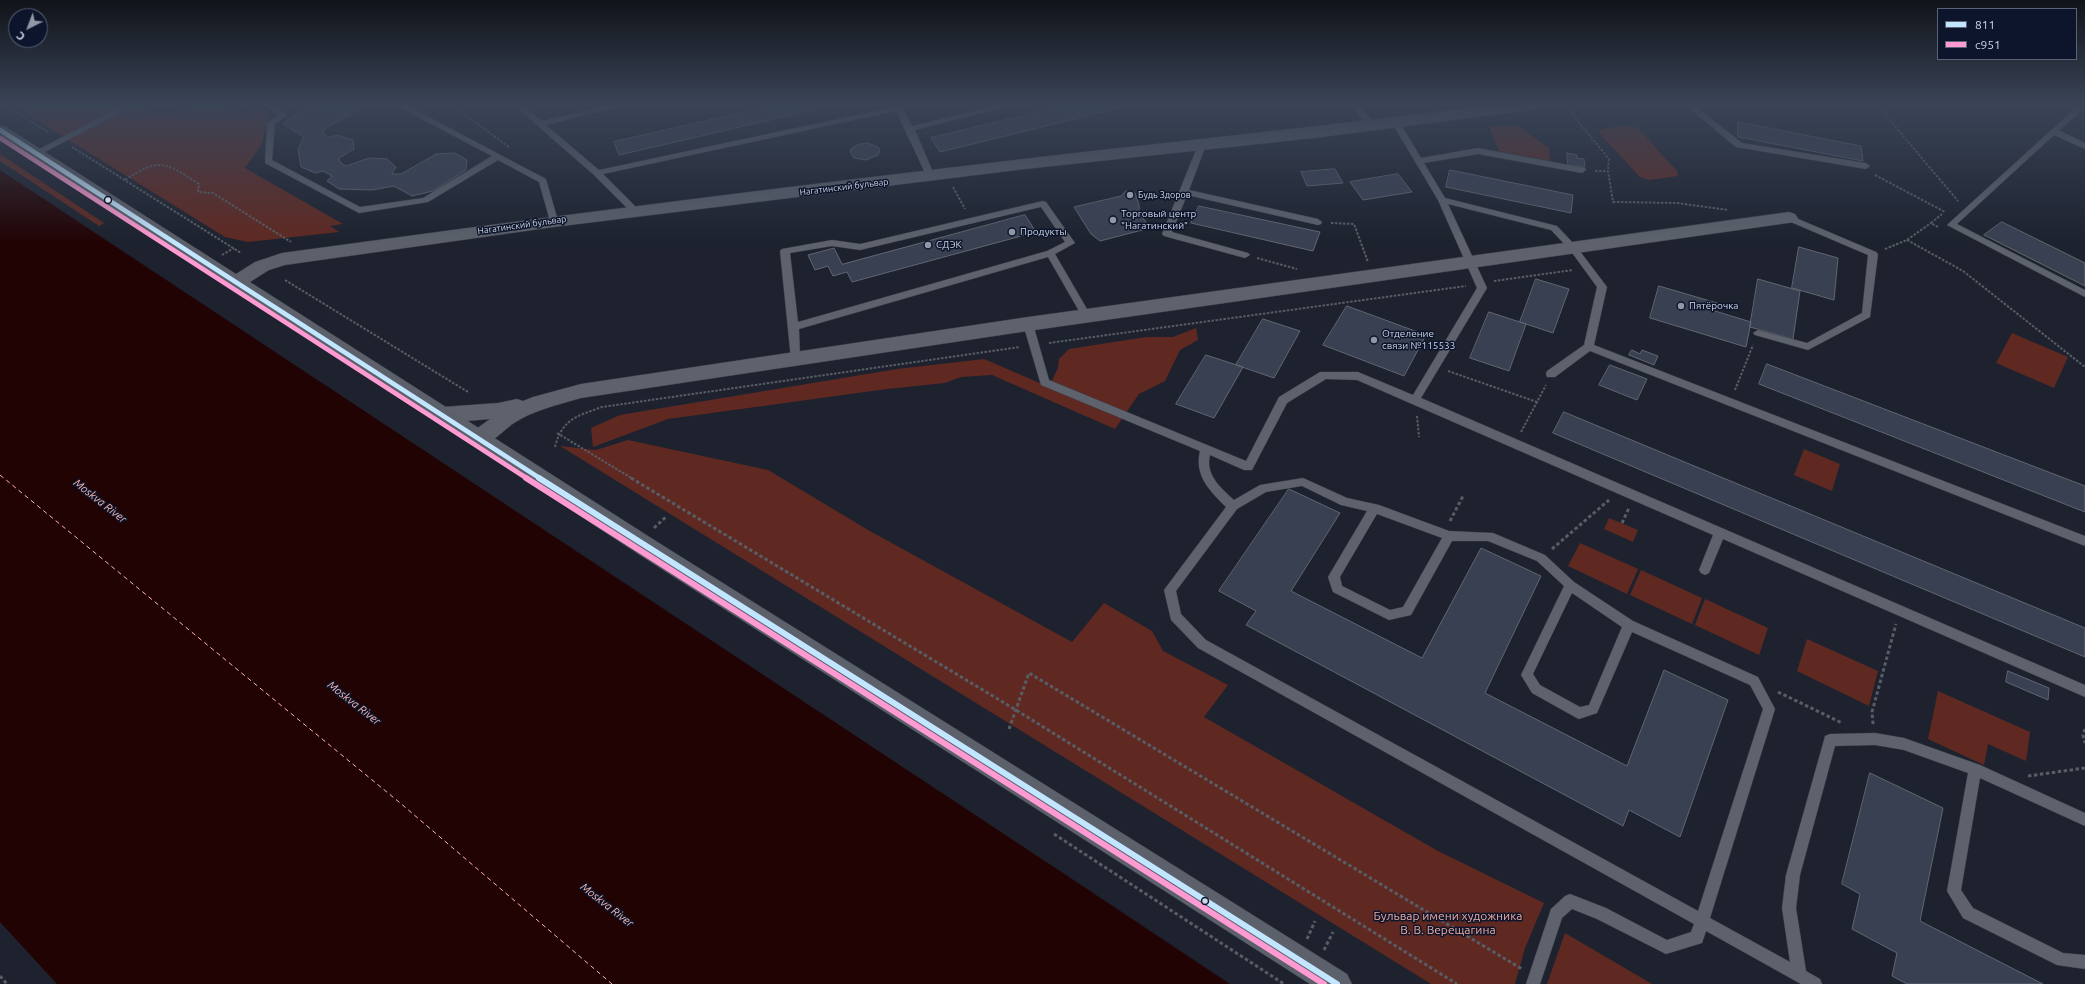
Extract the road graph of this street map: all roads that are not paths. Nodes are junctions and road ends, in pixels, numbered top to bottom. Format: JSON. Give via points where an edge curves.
{"nodes":[{"id":1,"x":33,"y":151,"type":"edge"},
{"id":2,"x":40,"y":151,"type":"edge"},
{"id":3,"x":269,"y":151,"type":"edge"},
{"id":4,"x":488,"y":151,"type":"edge"},
{"id":5,"x":572,"y":151,"type":"edge"},
{"id":6,"x":695,"y":151,"type":"edge"},
{"id":7,"x":920,"y":151,"type":"edge"},
{"id":8,"x":1152,"y":151,"type":"edge"},
{"id":9,"x":1200,"y":151,"type":"edge"},
{"id":10,"x":1412,"y":151,"type":"edge"},
{"id":11,"x":1775,"y":151,"type":"edge"},
{"id":12,"x":2031,"y":151,"type":"edge"},
{"id":13,"x":36,"y":153,"type":"junction"},
{"id":14,"x":498,"y":156,"type":"junction"},
{"id":15,"x":1418,"y":161,"type":"junction"},
{"id":16,"x":1866,"y":166,"type":"dead end"},
{"id":17,"x":1582,"y":170,"type":"dead end"},
{"id":18,"x":597,"y":172,"type":"junction"},
{"id":19,"x":931,"y":177,"type":"junction"},
{"id":20,"x":1184,"y":192,"type":"junction"},
{"id":21,"x":1442,"y":200,"type":"junction"},
{"id":22,"x":635,"y":211,"type":"junction"},
{"id":23,"x":1789,"y":218,"type":"joint"},
{"id":24,"x":554,"y":221,"type":"junction"},
{"id":25,"x":1318,"y":222,"type":"road end"},
{"id":26,"x":1573,"y":248,"type":"junction"},
{"id":27,"x":1050,"y":253,"type":"junction"},
{"id":28,"x":1245,"y":255,"type":"road end"},
{"id":29,"x":282,"y":259,"type":"junction"},
{"id":30,"x":1469,"y":262,"type":"junction"},
{"id":31,"x":214,"y":268,"type":"junction"},
{"id":32,"x":235,"y":282,"type":"junction"},
{"id":33,"x":2085,"y":294,"type":"edge"},
{"id":34,"x":1086,"y":316,"type":"junction"},
{"id":35,"x":1028,"y":324,"type":"junction"},
{"id":36,"x":794,"y":327,"type":"junction"},
{"id":37,"x":1758,"y":333,"type":"dead end"},
{"id":38,"x":1589,"y":346,"type":"junction"},
{"id":39,"x":795,"y":357,"type":"junction"},
{"id":40,"x":1551,"y":374,"type":"road end"},
{"id":41,"x":1415,"y":400,"type":"junction"},
{"id":42,"x":540,"y":402,"type":"junction"},
{"id":43,"x":443,"y":415,"type":"junction"},
{"id":44,"x":479,"y":438,"type":"junction"},
{"id":45,"x":1206,"y":449,"type":"junction"},
{"id":46,"x":1233,"y":506,"type":"junction"},
{"id":47,"x":1375,"y":508,"type":"junction"},
{"id":48,"x":1720,"y":532,"type":"junction"},
{"id":49,"x":1446,"y":535,"type":"junction"},
{"id":50,"x":2085,"y":541,"type":"edge"},
{"id":51,"x":1705,"y":570,"type":"dead end"},
{"id":52,"x":1570,"y":585,"type":"junction"},
{"id":53,"x":1629,"y":625,"type":"junction"},
{"id":54,"x":2085,"y":691,"type":"edge"},
{"id":55,"x":1975,"y":769,"type":"junction"},
{"id":56,"x":2085,"y":820,"type":"edge"},
{"id":57,"x":1702,"y":921,"type":"junction"},
{"id":58,"x":2085,"y":962,"type":"edge"},
{"id":59,"x":1799,"y":975,"type":"junction"},
{"id":60,"x":1534,"y":981,"type":"edge"},
{"id":61,"x":1337,"y":984,"type":"edge"},
{"id":62,"x":1815,"y":984,"type":"edge"}],
"edges":[{"from":1,"to":13,"type":"main road"},
{"from":2,"to":13,"type":"lane"},
{"from":3,"to":14,"type":"lane","via":[[268,161],[359,210],[426,200]]},
{"from":4,"to":14,"type":"lane"},
{"from":5,"to":18,"type":"lane"},
{"from":6,"to":18,"type":"lane"},
{"from":7,"to":19,"type":"lane"},
{"from":8,"to":19,"type":"main road","name":"Нагатинский бульвар"},
{"from":9,"to":20,"type":"lane"},
{"from":10,"to":15,"type":"lane"},
{"from":11,"to":16,"type":"lane"},
{"from":12,"to":33,"type":"lane","via":[[1951,225]]},
{"from":13,"to":31,"type":"main road"},
{"from":14,"to":24,"type":"lane","via":[[543,181]]},
{"from":15,"to":17,"type":"lane","via":[[1478,151]]},
{"from":15,"to":21,"type":"lane"},
{"from":18,"to":22,"type":"lane"},
{"from":19,"to":22,"type":"main road","name":"Нагатинский бульвар"},
{"from":20,"to":25,"type":"lane"},
{"from":20,"to":28,"type":"lane","via":[[1167,234]]},
{"from":21,"to":26,"type":"lane","via":[[1554,228]]},
{"from":21,"to":30,"type":"lane"},
{"from":22,"to":24,"type":"main road","name":"Нагатинский бульвар"},
{"from":23,"to":26,"type":"street"},
{"from":23,"to":37,"type":"lane","via":[[1873,254],[1867,315],[1808,347]]},
{"from":24,"to":29,"type":"main road","name":"Нагатинский бульвар"},
{"from":26,"to":30,"type":"street"},
{"from":26,"to":38,"type":"lane","via":[[1602,287]]},
{"from":27,"to":34,"type":"lane"},
{"from":27,"to":36,"type":"lane"},
{"from":27,"to":36,"type":"lane","via":[[1070,242],[1043,204],[860,247],[832,243],[785,251]]},
{"from":29,"to":31,"type":"main road"},
{"from":29,"to":32,"type":"main road","name":"Нагатинский бульвар","via":[[262,266]]},
{"from":30,"to":34,"type":"street"},
{"from":30,"to":41,"type":"lane","via":[[1482,288]]},
{"from":31,"to":32,"type":"main road"},
{"from":32,"to":43,"type":"main road"},
{"from":34,"to":35,"type":"street"},
{"from":35,"to":39,"type":"street"},
{"from":35,"to":45,"type":"lane","via":[[1045,382]]},
{"from":36,"to":39,"type":"lane"},
{"from":38,"to":40,"type":"lane"},
{"from":38,"to":50,"type":"lane"},
{"from":39,"to":42,"type":"street","via":[[581,391]]},
{"from":41,"to":45,"type":"lane","via":[[1358,376],[1324,375],[1283,400],[1248,467]]},
{"from":41,"to":48,"type":"lane"},
{"from":42,"to":43,"type":"street","via":[[498,411]]},
{"from":42,"to":44,"type":"street","via":[[508,417]]},
{"from":43,"to":44,"type":"main road"},
{"from":44,"to":61,"type":"main road","via":[[657,554]]},
{"from":45,"to":46,"type":"lane","via":[[1202,460],[1208,483]]},
{"from":46,"to":47,"type":"lane","via":[[1264,488],[1303,482],[1345,502]]},
{"from":46,"to":57,"type":"lane","via":[[1170,590],[1175,616],[1202,644]]},
{"from":47,"to":49,"type":"lane"},
{"from":47,"to":49,"type":"lane","via":[[1334,577],[1337,589],[1389,615],[1407,611]]},
{"from":48,"to":51,"type":"lane"},
{"from":48,"to":54,"type":"lane"},
{"from":49,"to":52,"type":"lane","via":[[1489,536],[1541,558]]},
{"from":52,"to":53,"type":"lane"},
{"from":52,"to":53,"type":"lane","via":[[1528,675],[1536,689],[1578,712],[1593,709]]},
{"from":53,"to":57,"type":"lane","via":[[1754,681],[1769,709]]},
{"from":55,"to":56,"type":"lane"},
{"from":55,"to":58,"type":"lane","via":[[1954,891],[1968,913],[2062,960]]},
{"from":55,"to":59,"type":"lane","via":[[1904,744],[1875,739],[1830,740],[1793,875],[1789,908]]},
{"from":57,"to":59,"type":"lane"},
{"from":57,"to":60,"type":"lane","via":[[1696,938],[1666,947],[1602,913],[1570,901],[1556,914]]},
{"from":59,"to":62,"type":"lane"}]}
